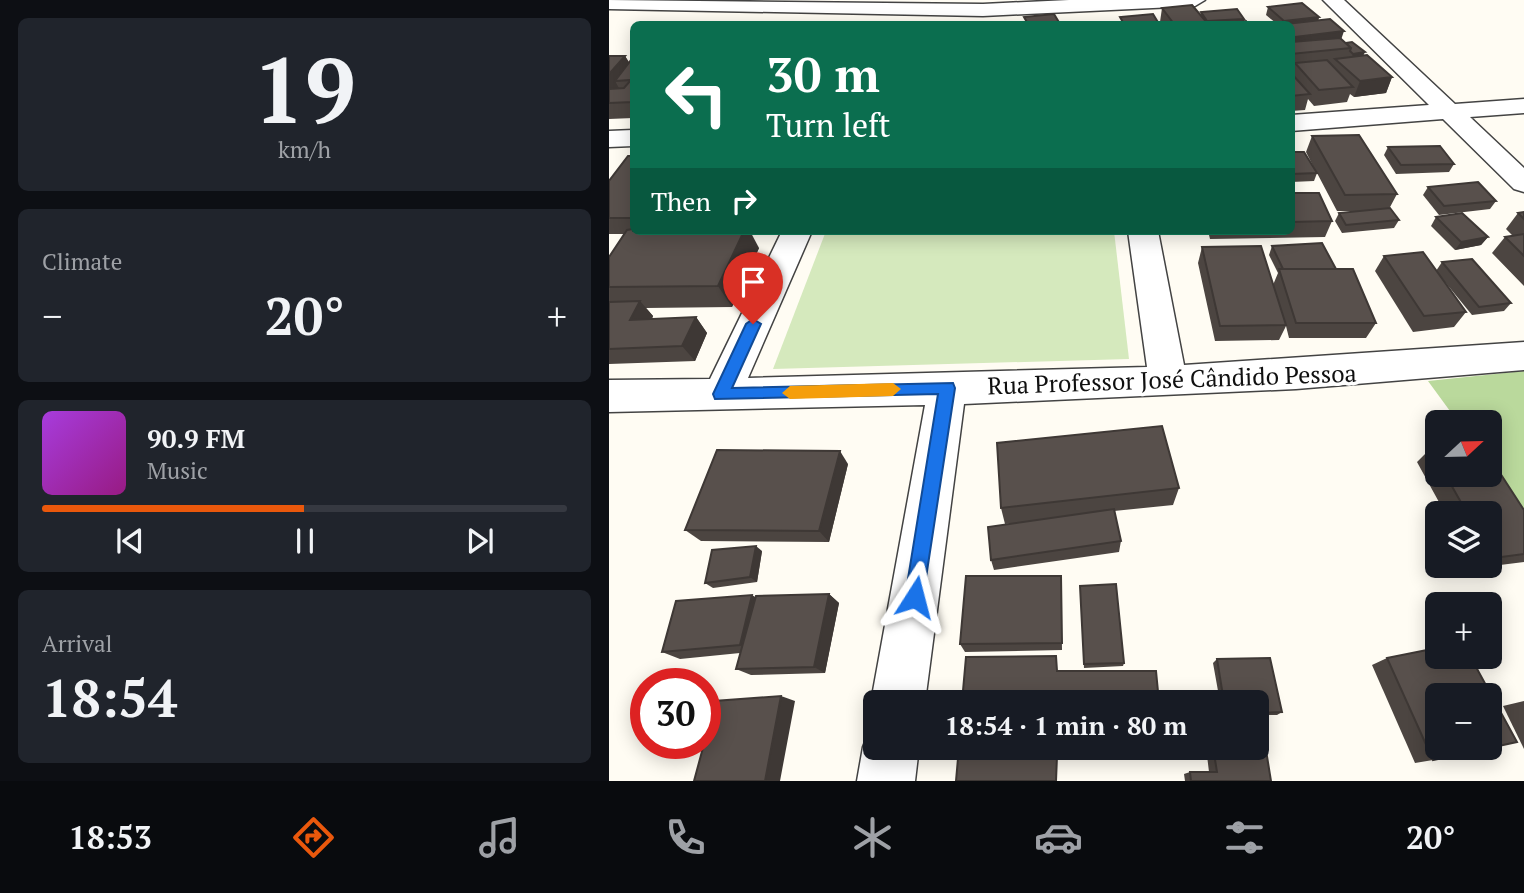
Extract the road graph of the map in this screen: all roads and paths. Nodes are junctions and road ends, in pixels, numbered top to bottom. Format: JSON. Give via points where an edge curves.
{"nodes":[{"id":1,"x":1195,"y":0,"type":"edge"},
{"id":2,"x":1333,"y":0,"type":"edge"},
{"id":3,"x":609,"y":3,"type":"edge"},
{"id":4,"x":983,"y":12,"type":"edge"},
{"id":5,"x":1524,"y":106,"type":"edge"},
{"id":6,"x":1452,"y":113,"type":"junction"},
{"id":7,"x":1295,"y":124,"type":"edge"},
{"id":8,"x":630,"y":138,"type":"edge"},
{"id":9,"x":609,"y":139,"type":"edge"},
{"id":10,"x":1524,"y":183,"type":"edge"},
{"id":11,"x":795,"y":235,"type":"edge"},
{"id":12,"x":1144,"y":235,"type":"edge"},
{"id":13,"x":1524,"y":356,"type":"edge"},
{"id":14,"x":1168,"y":380,"type":"junction"},
{"id":15,"x":947,"y":388,"type":"junction"},
{"id":16,"x":721,"y":394,"type":"junction"},
{"id":17,"x":609,"y":396,"type":"edge"},
{"id":18,"x":900,"y":690,"type":"edge"},
{"id":19,"x":889,"y":760,"type":"edge"},
{"id":20,"x":886,"y":781,"type":"edge"}],
"edges":[{"from":1,"to":4,"type":"street"},
{"from":2,"to":6,"type":"street"},
{"from":3,"to":4,"type":"street"},
{"from":5,"to":6,"type":"street"},
{"from":6,"to":7,"type":"street"},
{"from":6,"to":10,"type":"street"},
{"from":8,"to":9,"type":"street"},
{"from":11,"to":16,"type":"street"},
{"from":12,"to":14,"type":"street"},
{"from":13,"to":14,"type":"street","name":"Rua Professor José Cândido Pessoa","via":[[1381,370]]},
{"from":14,"to":15,"type":"street","name":"Rua Professor José Cândido Pessoa"},
{"from":15,"to":16,"type":"street","name":"Rua Professor José Cândido Pessoa"},
{"from":15,"to":18,"type":"street"},
{"from":16,"to":17,"type":"street","name":"Rua Professor José Cândido Pessoa"},
{"from":19,"to":20,"type":"street"}]}
